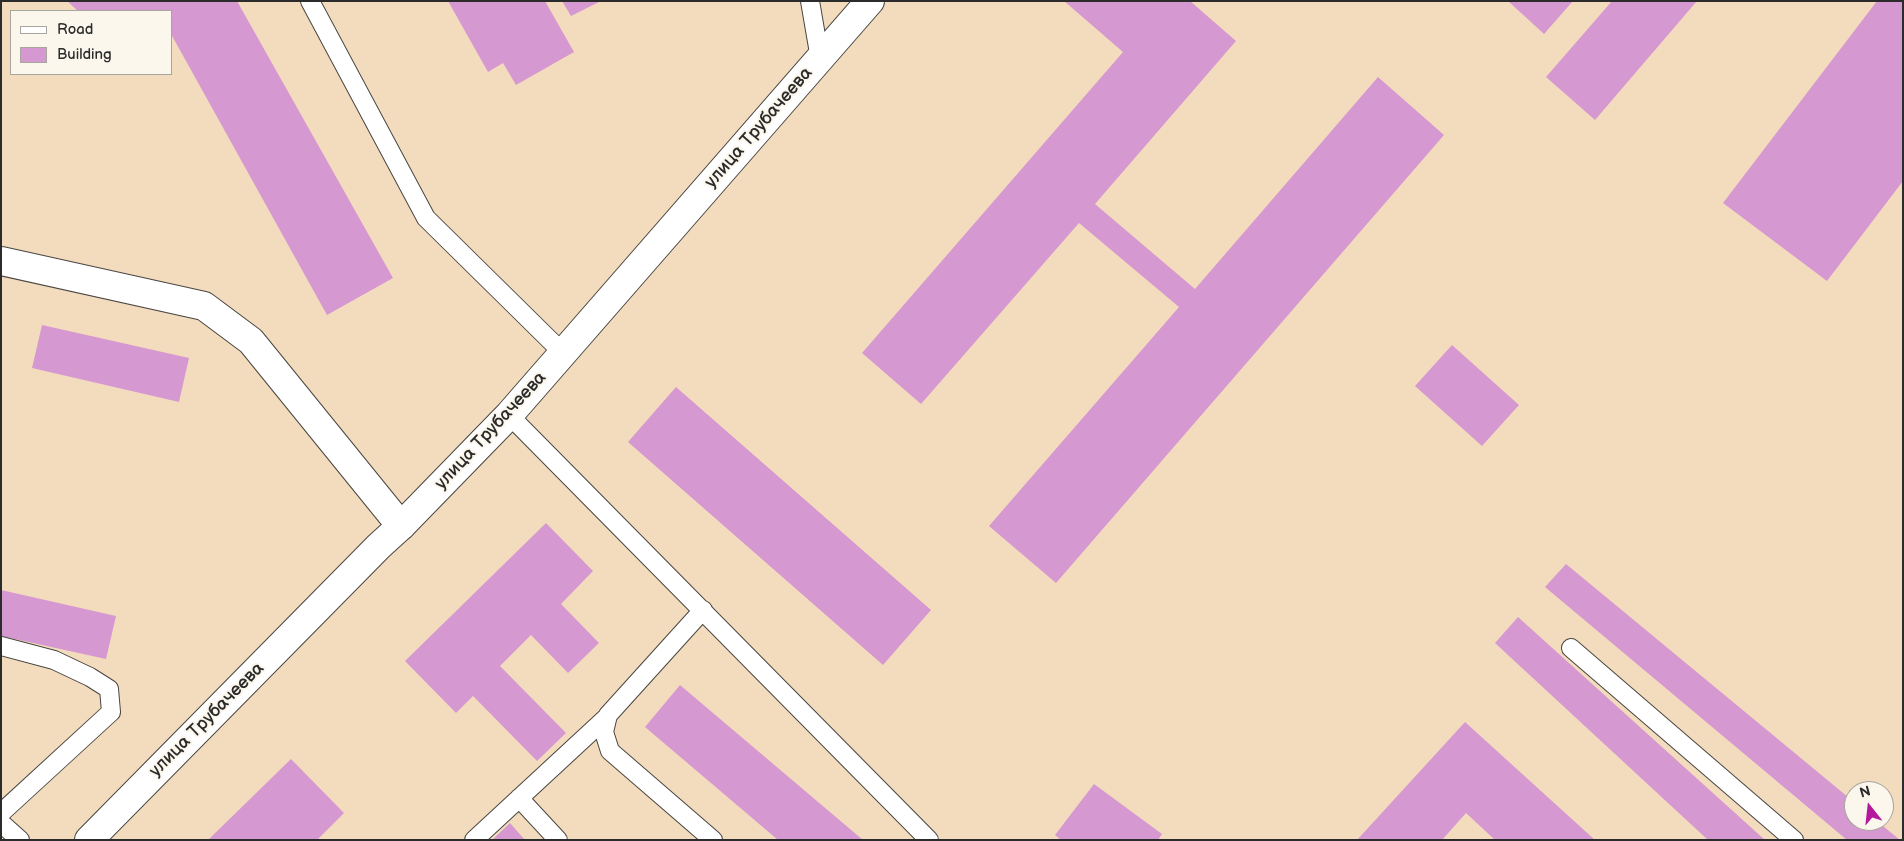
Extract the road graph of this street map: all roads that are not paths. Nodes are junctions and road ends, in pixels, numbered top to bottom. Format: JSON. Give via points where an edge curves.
{"nodes":[{"id":1,"x":310,"y":1,"type":"edge"},
{"id":2,"x":810,"y":1,"type":"edge"},
{"id":3,"x":870,"y":1,"type":"edge"},
{"id":4,"x":820,"y":59,"type":"junction"},
{"id":5,"x":1,"y":260,"type":"edge"},
{"id":6,"x":563,"y":352,"type":"junction"},
{"id":7,"x":509,"y":414,"type":"junction"},
{"id":8,"x":402,"y":526,"type":"junction"},
{"id":9,"x":703,"y":610,"type":"junction"},
{"id":10,"x":1,"y":646,"type":"edge"},
{"id":11,"x":1571,"y":648,"type":"dead end"},
{"id":12,"x":608,"y":715,"type":"junction"},
{"id":13,"x":519,"y":798,"type":"junction"},
{"id":14,"x":1,"y":813,"type":"edge"},
{"id":15,"x":1,"y":823,"type":"edge"},
{"id":16,"x":20,"y":840,"type":"edge"},
{"id":17,"x":89,"y":840,"type":"edge"},
{"id":18,"x":474,"y":840,"type":"edge"},
{"id":19,"x":558,"y":840,"type":"edge"},
{"id":20,"x":713,"y":840,"type":"edge"},
{"id":21,"x":929,"y":840,"type":"edge"},
{"id":22,"x":1794,"y":840,"type":"edge"}],
"edges":[{"from":1,"to":6,"type":"lane","via":[[426,218]]},
{"from":2,"to":4,"type":"lane"},
{"from":3,"to":4,"type":"main road","name":"улица Трубачеева"},
{"from":4,"to":6,"type":"main road","name":"улица Трубачеева"},
{"from":5,"to":8,"type":"main road","via":[[204,306],[252,341]]},
{"from":6,"to":7,"type":"main road","name":"улица Трубачеева"},
{"from":7,"to":8,"type":"main road","name":"улица Трубачеева"},
{"from":7,"to":9,"type":"lane"},
{"from":8,"to":17,"type":"main road","name":"улица Трубачеева"},
{"from":9,"to":12,"type":"lane"},
{"from":9,"to":21,"type":"lane"},
{"from":10,"to":14,"type":"lane","via":[[54,660],[90,677],[109,689],[111,705],[111,712]]},
{"from":11,"to":22,"type":"lane"},
{"from":12,"to":13,"type":"lane"},
{"from":12,"to":20,"type":"lane","via":[[604,732],[610,752]]},
{"from":13,"to":18,"type":"lane"},
{"from":13,"to":19,"type":"lane"},
{"from":15,"to":16,"type":"lane"}]}
